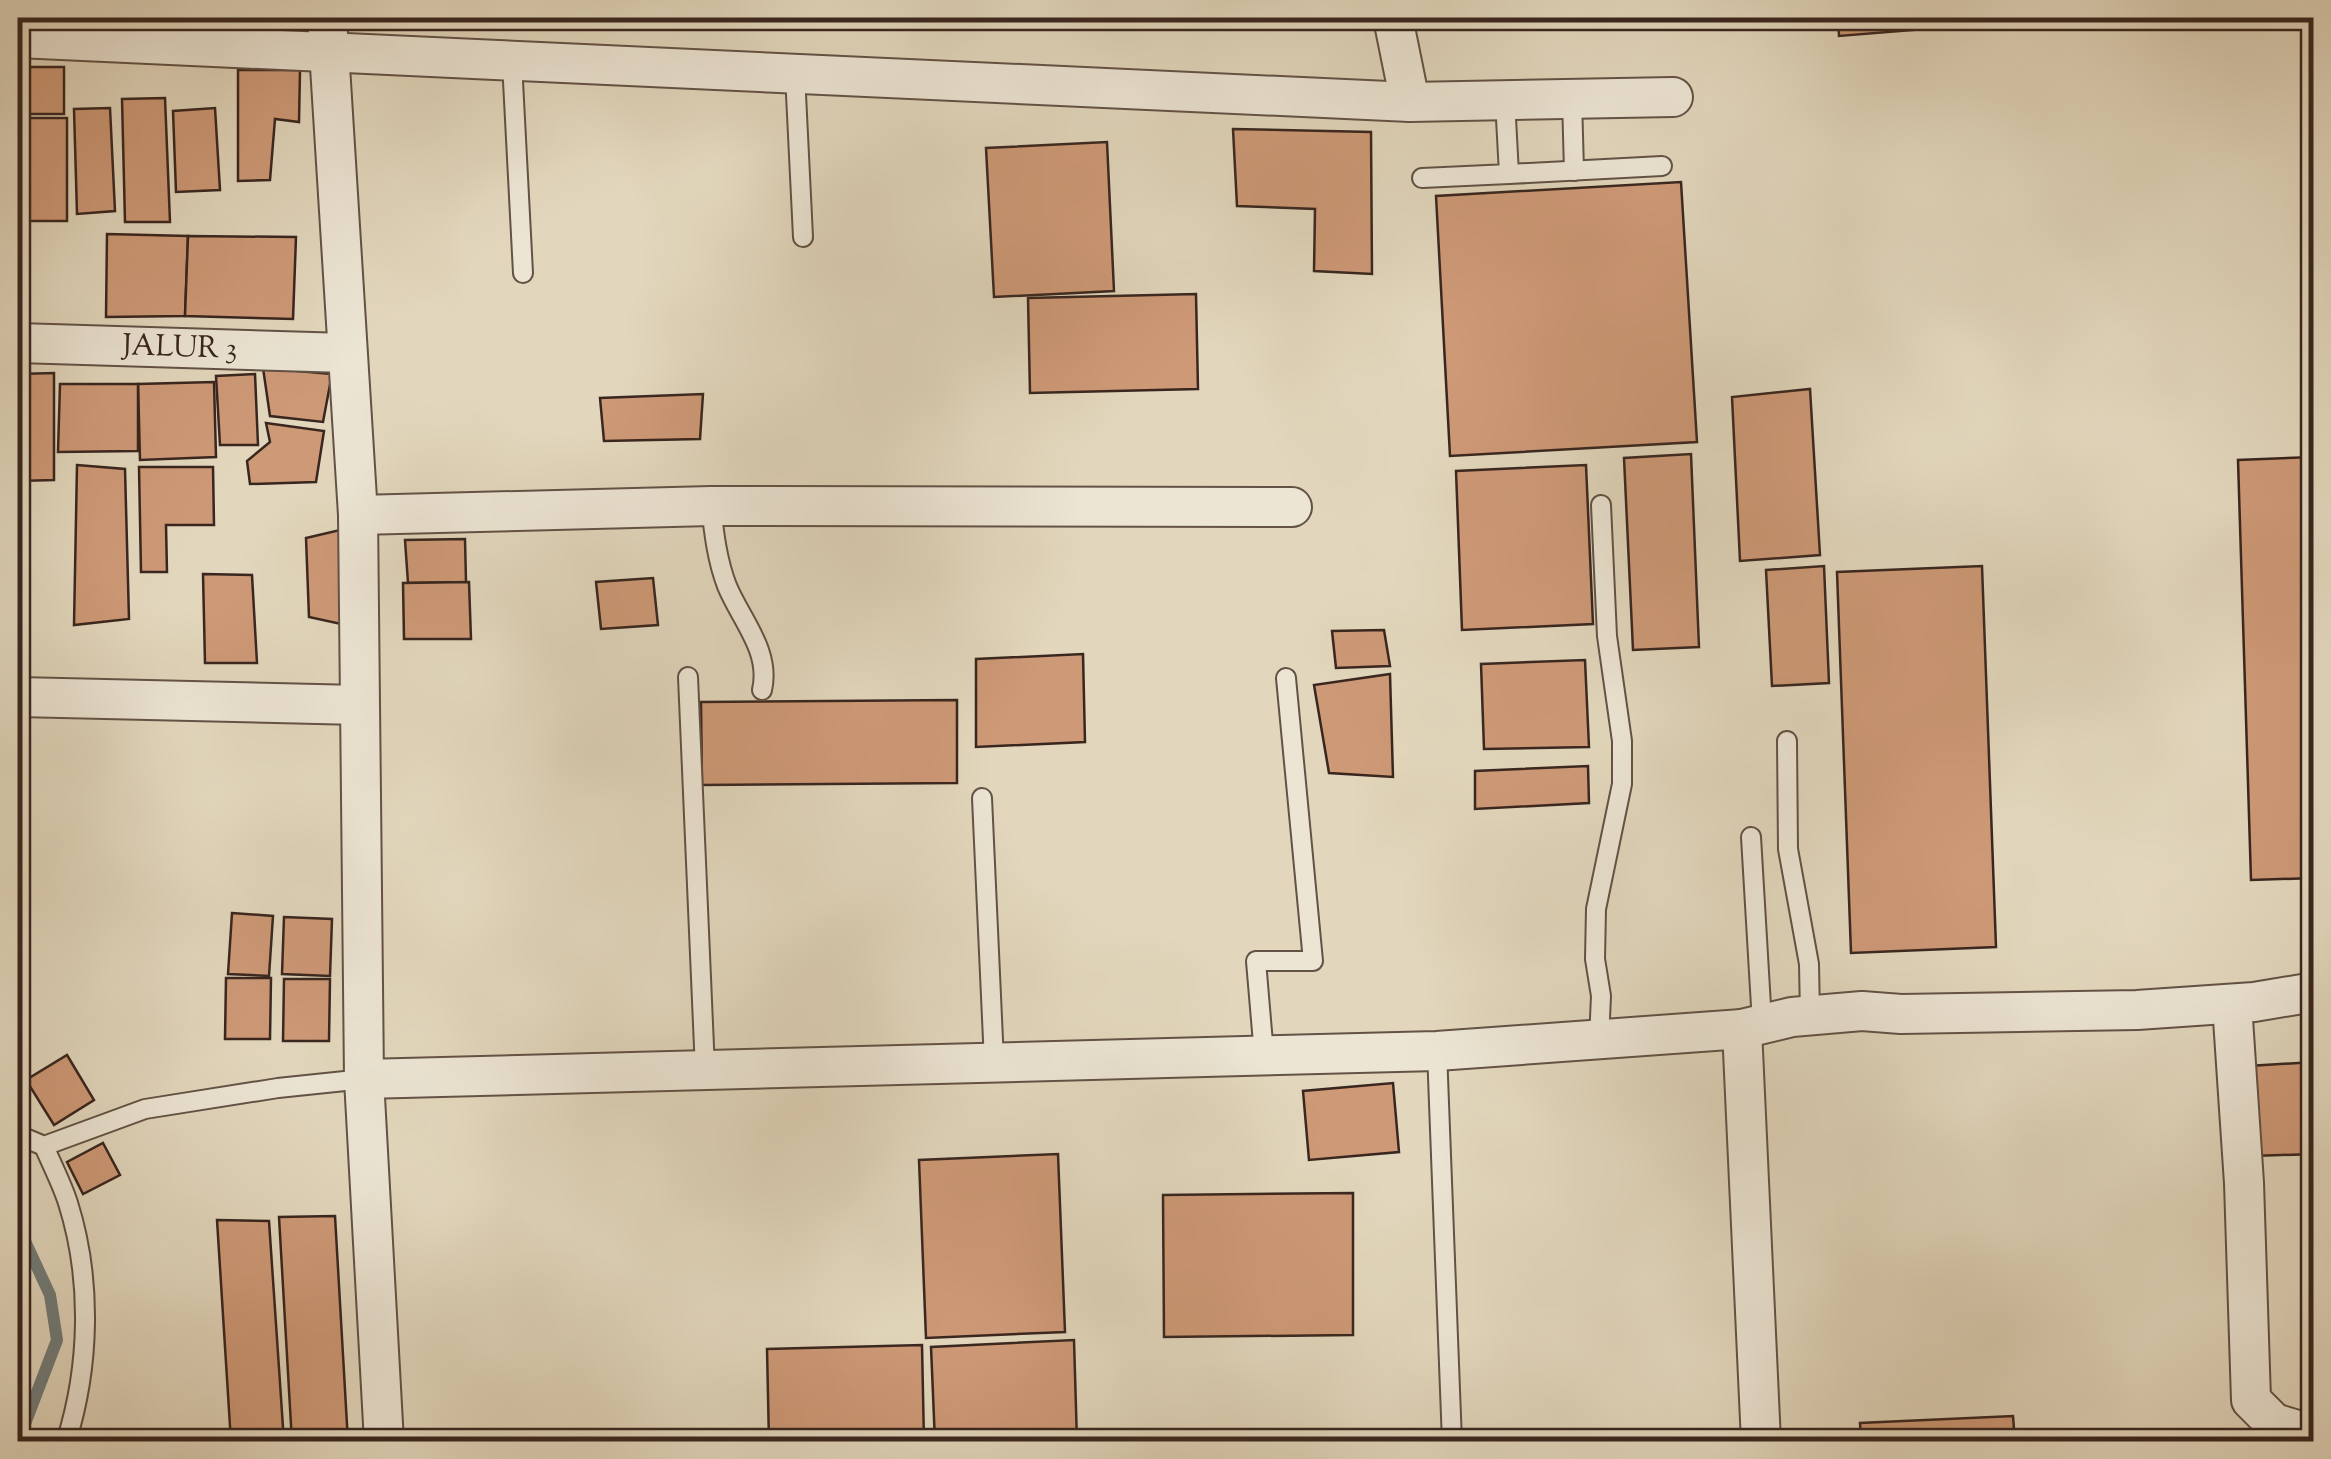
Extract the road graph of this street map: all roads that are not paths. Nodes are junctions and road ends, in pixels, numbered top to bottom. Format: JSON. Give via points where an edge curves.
{"nodes":[{"id":1,"x":1393,"y":18,"type":"edge"},
{"id":2,"x":329,"y":35,"type":"edge"},
{"id":3,"x":18,"y":38,"type":"edge"},
{"id":4,"x":512,"y":62,"type":"junction"},
{"id":5,"x":796,"y":74,"type":"junction"},
{"id":6,"x":1672,"y":97,"type":"dead end"},
{"id":7,"x":1572,"y":99,"type":"junction"},
{"id":8,"x":1506,"y":100,"type":"junction"},
{"id":9,"x":1410,"y":102,"type":"junction"},
{"id":10,"x":1662,"y":166,"type":"dead end"},
{"id":11,"x":1574,"y":170,"type":"junction"},
{"id":12,"x":1509,"y":174,"type":"junction"},
{"id":13,"x":1422,"y":178,"type":"dead end"},
{"id":14,"x":803,"y":237,"type":"dead end"},
{"id":15,"x":523,"y":273,"type":"dead end"},
{"id":16,"x":18,"y":343,"type":"edge"},
{"id":17,"x":346,"y":353,"type":"junction"},
{"id":18,"x":1601,"y":505,"type":"dead end"},
{"id":19,"x":712,"y":506,"type":"junction"},
{"id":20,"x":1292,"y":506,"type":"dead end"},
{"id":21,"x":358,"y":516,"type":"junction"},
{"id":22,"x":688,"y":677,"type":"dead end"},
{"id":23,"x":1286,"y":678,"type":"dead end"},
{"id":24,"x":762,"y":690,"type":"dead end"},
{"id":25,"x":18,"y":697,"type":"edge"},
{"id":26,"x":359,"y":705,"type":"junction"},
{"id":27,"x":1787,"y":741,"type":"dead end"},
{"id":28,"x":982,"y":798,"type":"dead end"},
{"id":29,"x":1751,"y":837,"type":"dead end"},
{"id":30,"x":2314,"y":992,"type":"edge"},
{"id":31,"x":2232,"y":1004,"type":"junction"},
{"id":32,"x":1810,"y":1015,"type":"junction"},
{"id":33,"x":1752,"y":1026,"type":"junction"},
{"id":34,"x":1599,"y":1040,"type":"junction"},
{"id":35,"x":1436,"y":1050,"type":"junction"},
{"id":36,"x":1264,"y":1055,"type":"junction"},
{"id":37,"x":994,"y":1062,"type":"junction"},
{"id":38,"x":705,"y":1070,"type":"junction"},
{"id":39,"x":364,"y":1080,"type":"junction"},
{"id":40,"x":18,"y":1136,"type":"edge"},
{"id":41,"x":44,"y":1146,"type":"junction"},
{"id":42,"x":2314,"y":1435,"type":"edge"},
{"id":43,"x":66,"y":1442,"type":"edge"},
{"id":44,"x":384,"y":1442,"type":"edge"},
{"id":45,"x":1452,"y":1442,"type":"edge"},
{"id":46,"x":1761,"y":1442,"type":"edge"}],
"edges":[{"from":1,"to":9,"type":"street"},
{"from":2,"to":3,"type":"street"},
{"from":2,"to":4,"type":"street"},
{"from":2,"to":17,"type":"street"},
{"from":4,"to":5,"type":"street"},
{"from":4,"to":15,"type":"lane"},
{"from":5,"to":9,"type":"street"},
{"from":5,"to":14,"type":"lane"},
{"from":6,"to":7,"type":"street"},
{"from":7,"to":8,"type":"street"},
{"from":7,"to":11,"type":"lane"},
{"from":8,"to":9,"type":"street"},
{"from":8,"to":12,"type":"lane"},
{"from":10,"to":11,"type":"lane"},
{"from":11,"to":12,"type":"lane"},
{"from":12,"to":13,"type":"lane"},
{"from":16,"to":17,"type":"street","name":"JALUR 3"},
{"from":17,"to":21,"type":"street"},
{"from":18,"to":34,"type":"lane","via":[[1622,784],[1596,910]]},
{"from":19,"to":20,"type":"street"},
{"from":19,"to":21,"type":"street"},
{"from":19,"to":24,"type":"lane","via":[[726,584],[766,667]]},
{"from":21,"to":26,"type":"street"},
{"from":22,"to":38,"type":"lane"},
{"from":23,"to":36,"type":"lane","via":[[1313,961],[1256,961]]},
{"from":25,"to":26,"type":"street"},
{"from":26,"to":39,"type":"street"},
{"from":27,"to":32,"type":"lane","via":[[1788,849],[1809,964]]},
{"from":28,"to":37,"type":"lane"},
{"from":29,"to":33,"type":"lane"},
{"from":30,"to":31,"type":"street"},
{"from":31,"to":32,"type":"street"},
{"from":31,"to":42,"type":"street","via":[[2251,1400],[2274,1423]]},
{"from":32,"to":33,"type":"street"},
{"from":33,"to":34,"type":"street"},
{"from":33,"to":46,"type":"street"},
{"from":34,"to":35,"type":"street"},
{"from":35,"to":36,"type":"street"},
{"from":35,"to":45,"type":"lane"},
{"from":36,"to":37,"type":"street"},
{"from":37,"to":38,"type":"street"},
{"from":38,"to":39,"type":"street"},
{"from":39,"to":41,"type":"lane","via":[[145,1108]]},
{"from":39,"to":44,"type":"street"},
{"from":40,"to":41,"type":"lane"},
{"from":41,"to":43,"type":"lane","via":[[68,1204],[82,1274],[86,1348]]}]}
